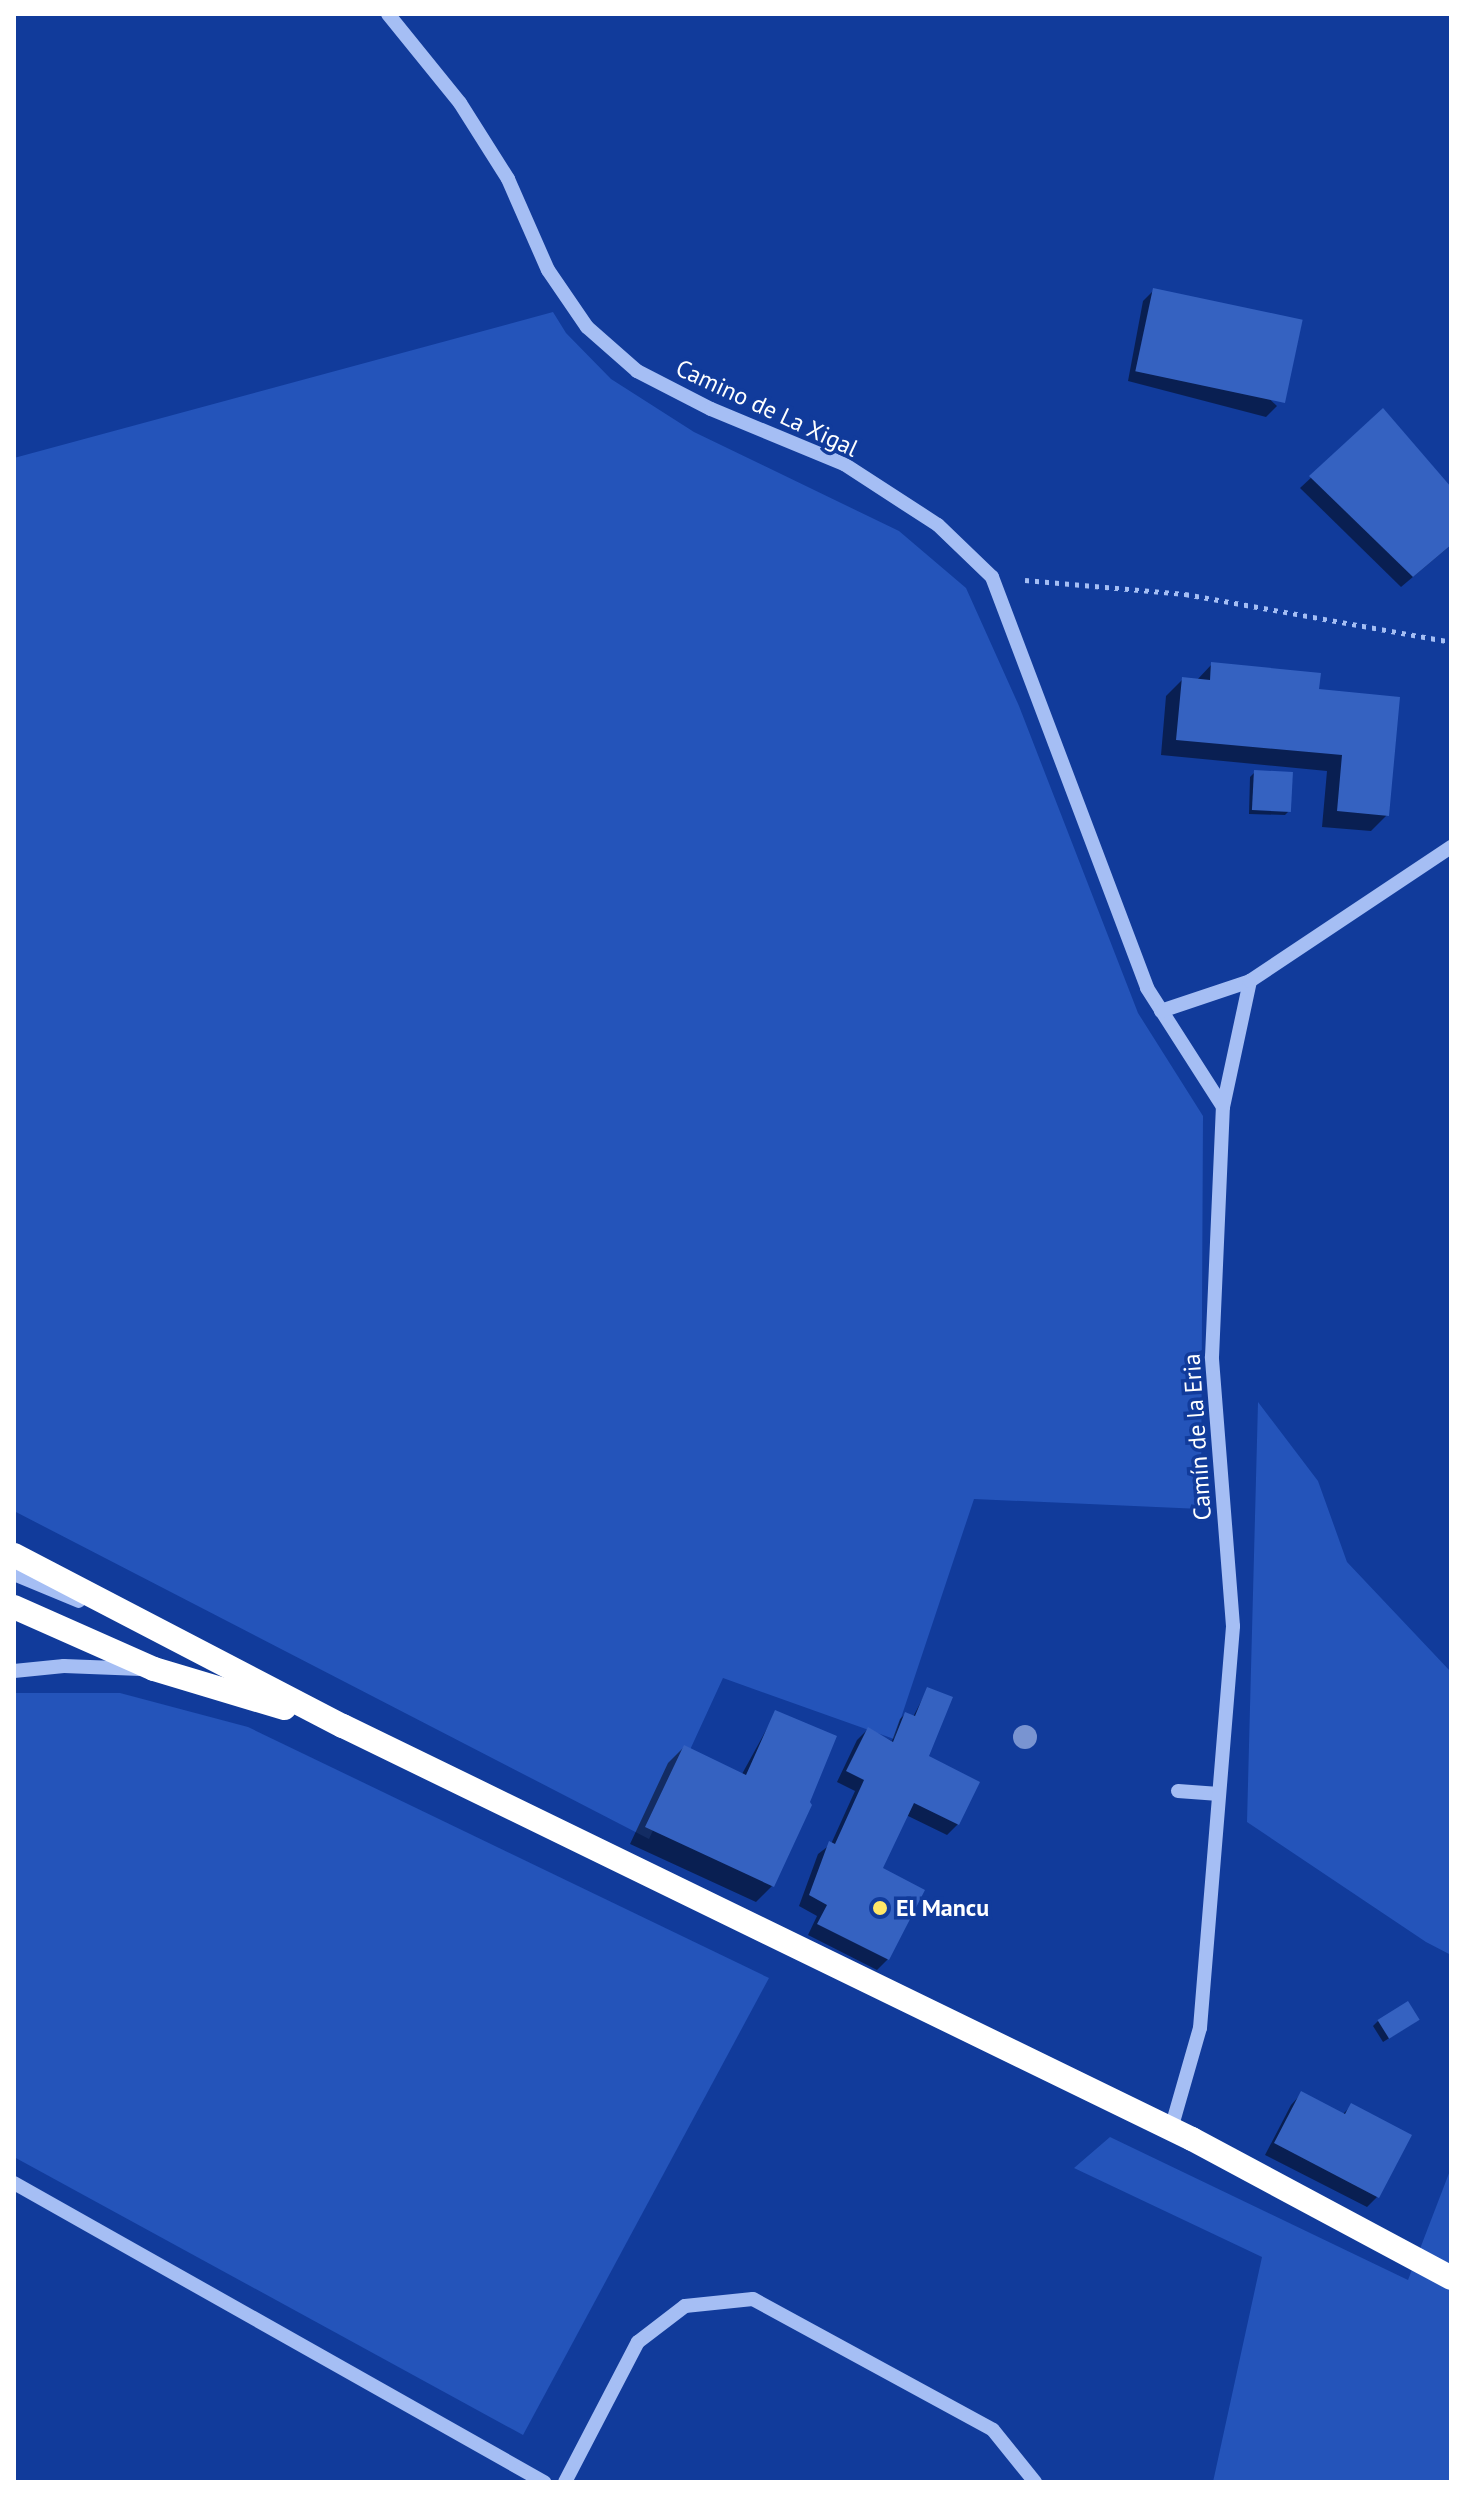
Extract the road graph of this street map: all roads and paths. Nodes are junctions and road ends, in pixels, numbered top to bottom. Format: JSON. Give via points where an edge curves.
{"nodes":[{"id":1,"x":388,"y":14,"type":"edge"},
{"id":2,"x":992,"y":577,"type":"junction"},
{"id":3,"x":1451,"y":642,"type":"edge"},
{"id":4,"x":1451,"y":847,"type":"edge"},
{"id":5,"x":1250,"y":981,"type":"junction"},
{"id":6,"x":1161,"y":1011,"type":"junction"},
{"id":7,"x":1223,"y":1107,"type":"junction"},
{"id":8,"x":14,"y":1555,"type":"edge"},
{"id":9,"x":14,"y":1574,"type":"edge"},
{"id":10,"x":14,"y":1607,"type":"edge"},
{"id":11,"x":186,"y":1646,"type":"junction"},
{"id":12,"x":154,"y":1669,"type":"junction"},
{"id":13,"x":14,"y":1671,"type":"edge"},
{"id":14,"x":343,"y":1726,"type":"junction"},
{"id":15,"x":1178,"y":1791,"type":"dead end"},
{"id":16,"x":1219,"y":1794,"type":"junction"},
{"id":17,"x":1171,"y":2129,"type":"junction"},
{"id":18,"x":14,"y":2183,"type":"edge"},
{"id":19,"x":1451,"y":2278,"type":"edge"},
{"id":20,"x":544,"y":2482,"type":"edge"},
{"id":21,"x":565,"y":2482,"type":"edge"},
{"id":22,"x":1035,"y":2482,"type":"edge"}],
"edges":[{"from":1,"to":2,"type":"street","name":"Camino de La Xigal","via":[[468,115],[508,179],[548,270],[587,327],[637,371],[711,409],[844,464],[938,525]]},
{"from":2,"to":3,"type":"path","via":[[1185,594]]},
{"from":2,"to":6,"type":"street","name":"Camino de La Xigal","via":[[1141,973]]},
{"from":4,"to":5,"type":"street"},
{"from":5,"to":6,"type":"street"},
{"from":5,"to":7,"type":"street","name":"Camín de la Eria"},
{"from":6,"to":7,"type":"street","name":"Camino de La Xigal"},
{"from":7,"to":16,"type":"street","name":"Camín de la Eria","via":[[1212,1357],[1233,1626]]},
{"from":8,"to":11,"type":"highway"},
{"from":9,"to":11,"type":"street"},
{"from":10,"to":12,"type":"highway"},
{"from":11,"to":14,"type":"highway"},
{"from":12,"to":13,"type":"street","via":[[64,1666]]},
{"from":12,"to":14,"type":"highway"},
{"from":14,"to":17,"type":"highway"},
{"from":15,"to":16,"type":"street"},
{"from":16,"to":17,"type":"street","name":"Camín de la Eria","via":[[1200,2028]]},
{"from":17,"to":19,"type":"highway"},
{"from":18,"to":20,"type":"street"},
{"from":21,"to":22,"type":"street","via":[[638,2342],[685,2306],[753,2299],[993,2430]]}]}
